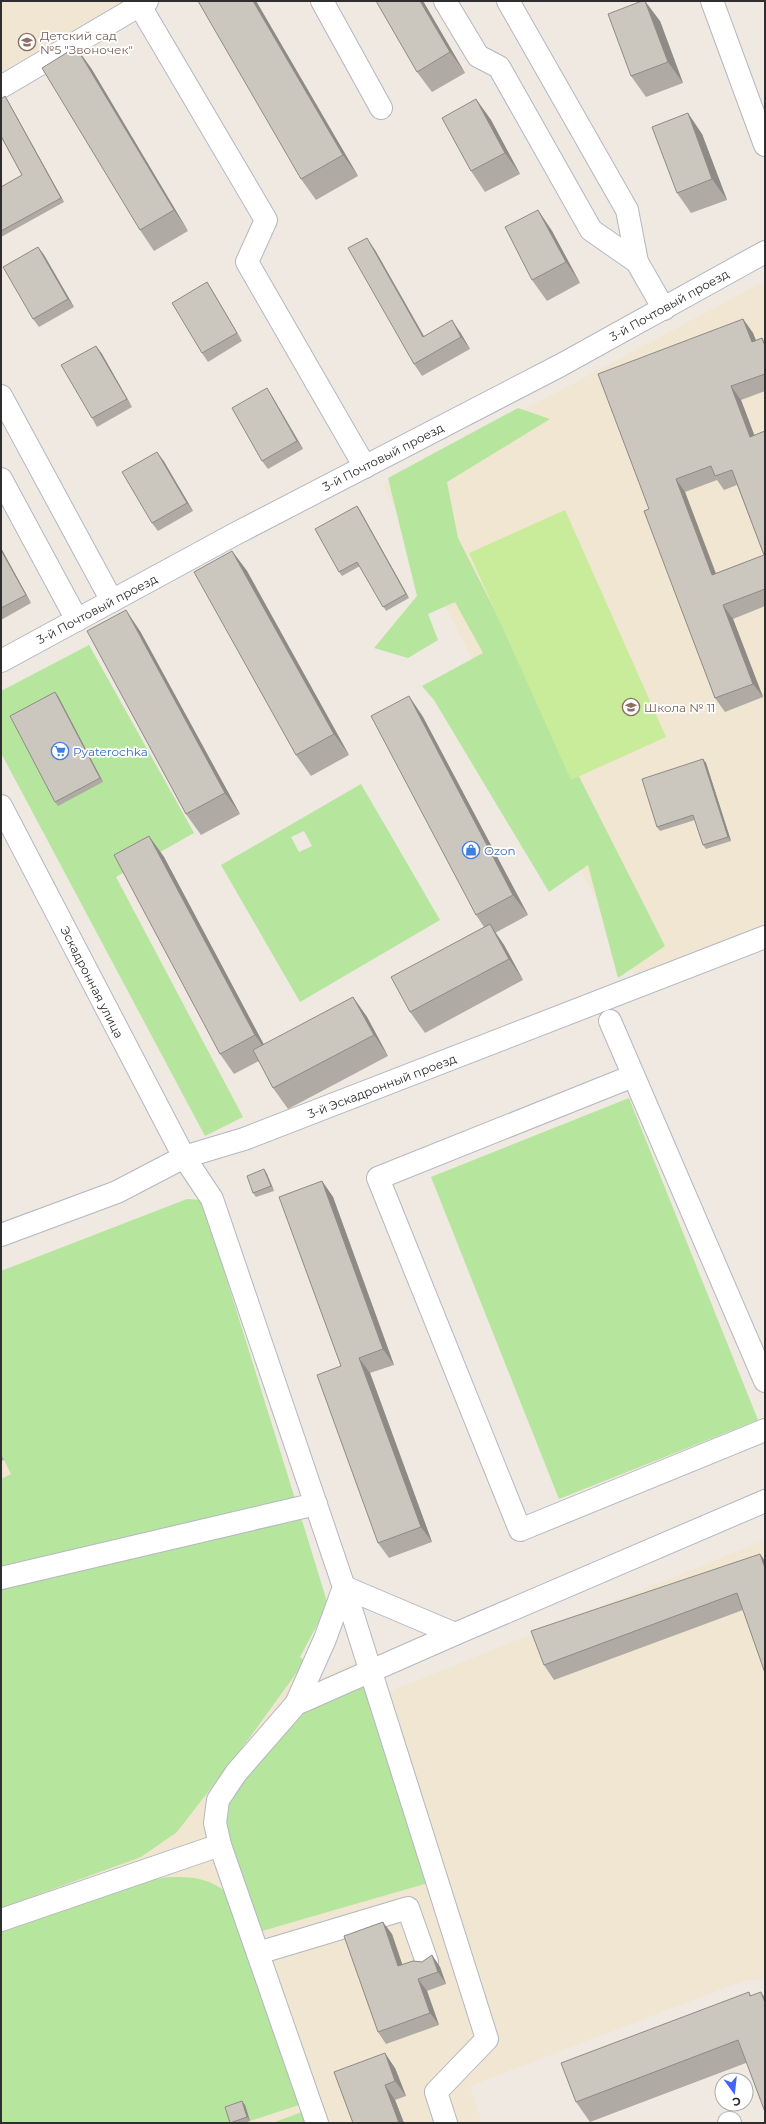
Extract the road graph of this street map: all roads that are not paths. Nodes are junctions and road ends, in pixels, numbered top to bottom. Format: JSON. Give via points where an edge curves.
{"nodes":[{"id":1,"x":322,"y":1,"type":"edge"},
{"id":2,"x":445,"y":1,"type":"edge"},
{"id":3,"x":508,"y":1,"type":"edge"},
{"id":4,"x":712,"y":1,"type":"edge"},
{"id":5,"x":144,"y":4,"type":"edge"},
{"id":6,"x":1,"y":87,"type":"edge"},
{"id":7,"x":381,"y":108,"type":"dead end"},
{"id":8,"x":765,"y":145,"type":"edge"},
{"id":9,"x":765,"y":252,"type":"edge"},
{"id":10,"x":637,"y":262,"type":"junction"},
{"id":11,"x":664,"y":309,"type":"junction"},
{"id":12,"x":1,"y":396,"type":"edge"},
{"id":13,"x":365,"y":467,"type":"junction"},
{"id":14,"x":1,"y":478,"type":"edge"},
{"id":15,"x":112,"y":601,"type":"junction"},
{"id":16,"x":77,"y":620,"type":"junction"},
{"id":17,"x":1,"y":661,"type":"edge"},
{"id":18,"x":1,"y":806,"type":"edge"},
{"id":19,"x":765,"y":937,"type":"edge"},
{"id":20,"x":610,"y":1021,"type":"dead end"},
{"id":21,"x":633,"y":1076,"type":"junction"},
{"id":22,"x":184,"y":1157,"type":"junction"},
{"id":23,"x":1,"y":1235,"type":"edge"},
{"id":24,"x":760,"y":1361,"type":"edge"},
{"id":25,"x":765,"y":1381,"type":"edge"},
{"id":26,"x":765,"y":1430,"type":"edge"},
{"id":27,"x":765,"y":1501,"type":"edge"},
{"id":28,"x":316,"y":1504,"type":"junction"},
{"id":29,"x":1,"y":1578,"type":"edge"},
{"id":30,"x":344,"y":1587,"type":"junction"},
{"id":31,"x":455,"y":1634,"type":"junction"},
{"id":32,"x":371,"y":1670,"type":"junction"},
{"id":33,"x":296,"y":1704,"type":"junction"},
{"id":34,"x":220,"y":1845,"type":"junction"},
{"id":35,"x":1,"y":1920,"type":"edge"},
{"id":36,"x":258,"y":1953,"type":"junction"},
{"id":37,"x":427,"y":1962,"type":"edge"},
{"id":38,"x":317,"y":2123,"type":"edge"},
{"id":39,"x":446,"y":2123,"type":"edge"}],
"edges":[{"from":1,"to":7,"type":"street"},
{"from":2,"to":10,"type":"street","via":[[478,56],[499,67],[591,230]]},
{"from":3,"to":10,"type":"street","via":[[627,210]]},
{"from":4,"to":8,"type":"street"},
{"from":5,"to":6,"type":"street"},
{"from":5,"to":13,"type":"street","via":[[266,220],[247,262]]},
{"from":9,"to":11,"type":"street","name":"3-й Почтовый проезд"},
{"from":10,"to":11,"type":"street"},
{"from":11,"to":13,"type":"street","name":"3-й Почтовый проезд"},
{"from":12,"to":15,"type":"street"},
{"from":13,"to":15,"type":"street","name":"3-й Почтовый проезд"},
{"from":14,"to":16,"type":"street"},
{"from":15,"to":16,"type":"street","name":"3-й Почтовый проезд"},
{"from":16,"to":17,"type":"street","name":"3-й Почтовый проезд"},
{"from":18,"to":22,"type":"street","name":"Эскадронная улица"},
{"from":19,"to":22,"type":"street","name":"3-й Эскадронный проезд","via":[[244,1139]]},
{"from":20,"to":21,"type":"street"},
{"from":21,"to":24,"type":"street"},
{"from":21,"to":26,"type":"street","via":[[378,1178],[520,1530]]},
{"from":22,"to":23,"type":"street","name":"3-й Эскадронный проезд","via":[[117,1192]]},
{"from":22,"to":28,"type":"street","name":"Эскадронная улица","via":[[212,1199]]},
{"from":24,"to":25,"type":"street"},
{"from":27,"to":31,"type":"street"},
{"from":28,"to":29,"type":"street"},
{"from":28,"to":30,"type":"street","name":"Эскадронная улица"},
{"from":30,"to":31,"type":"street"},
{"from":30,"to":32,"type":"street","name":"Эскадронная улица"},
{"from":30,"to":33,"type":"street","via":[[325,1640]]},
{"from":31,"to":32,"type":"street"},
{"from":32,"to":33,"type":"street"},
{"from":32,"to":39,"type":"street","name":"Эскадронная улица","via":[[487,2039],[436,2092]]},
{"from":33,"to":34,"type":"street","via":[[236,1773],[218,1800],[215,1823]]},
{"from":34,"to":35,"type":"street"},
{"from":34,"to":36,"type":"street"},
{"from":36,"to":37,"type":"street","via":[[408,1908]]},
{"from":36,"to":38,"type":"street"}]}
